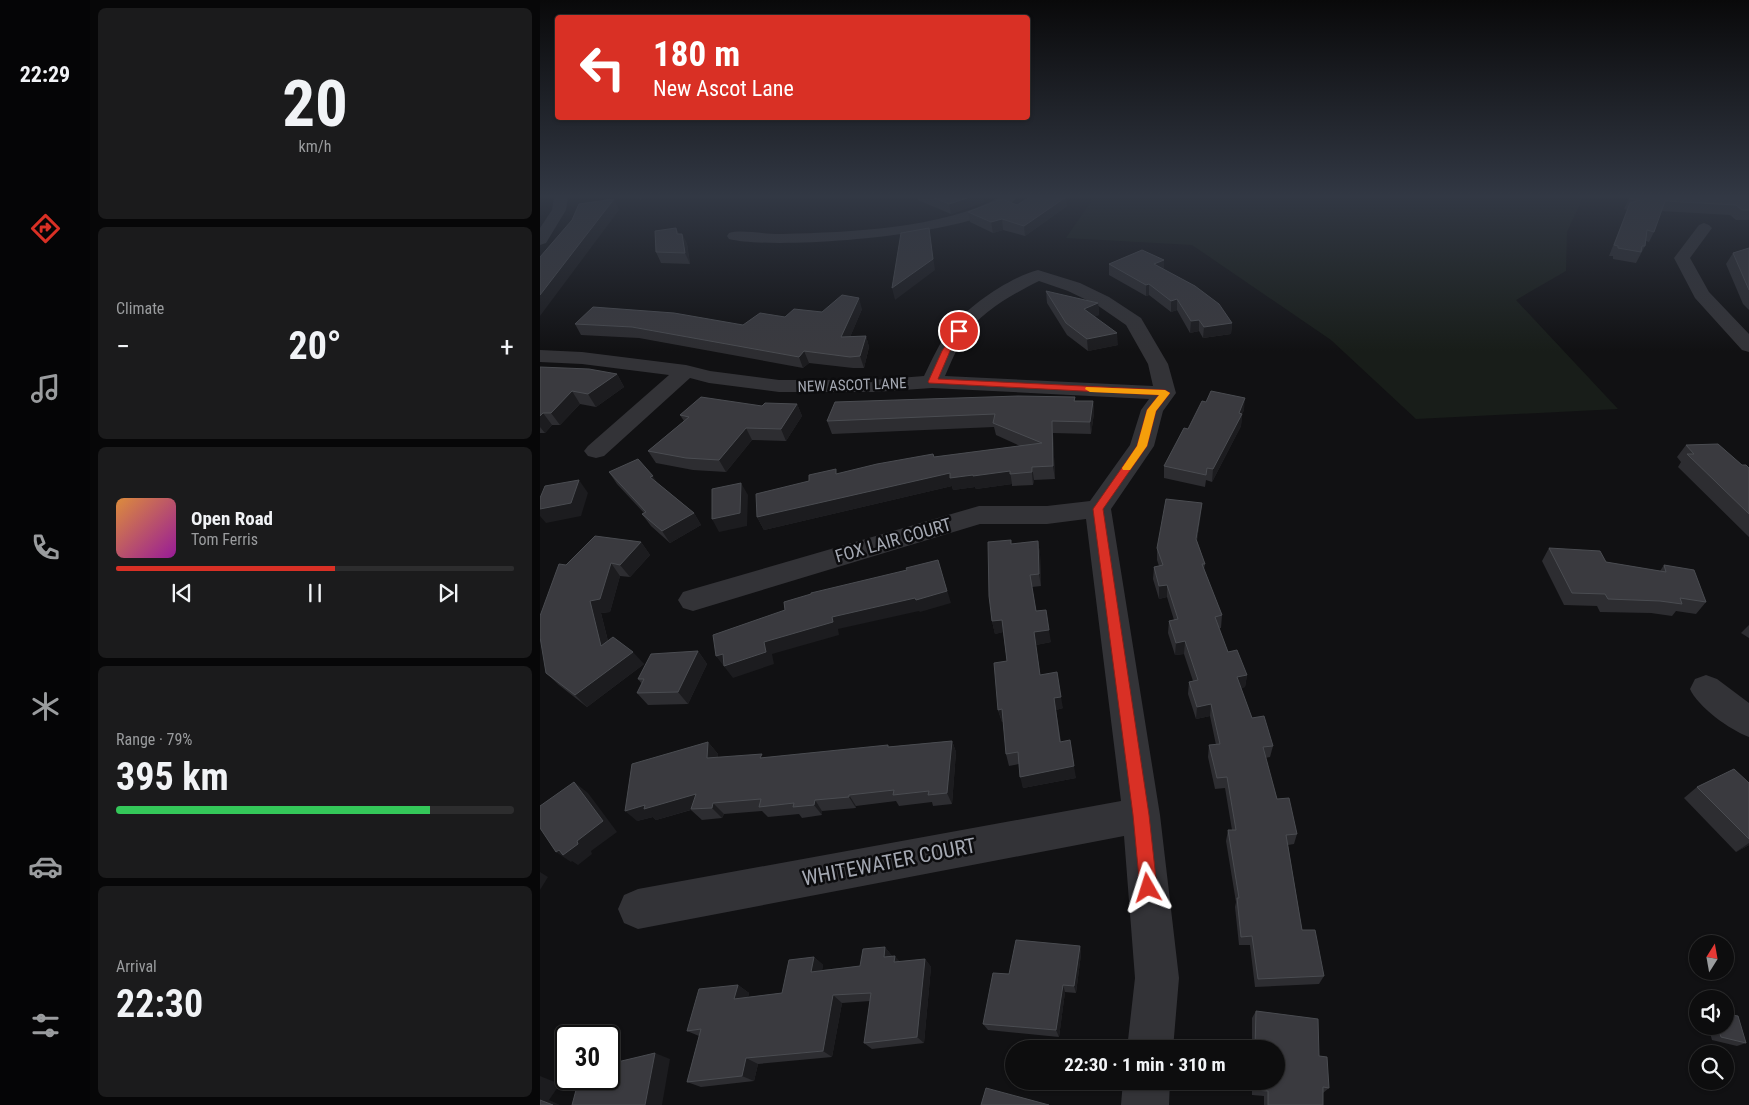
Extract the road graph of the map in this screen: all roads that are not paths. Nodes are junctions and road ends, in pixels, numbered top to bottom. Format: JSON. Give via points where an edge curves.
{"nodes":[{"id":1,"x":1689,"y":249,"type":"edge"},
{"id":2,"x":1748,"y":344,"type":"edge"},
{"id":3,"x":540,"y":356,"type":"edge"},
{"id":4,"x":686,"y":370,"type":"junction"},
{"id":5,"x":932,"y":382,"type":"junction"},
{"id":6,"x":1165,"y":393,"type":"junction"},
{"id":7,"x":596,"y":451,"type":"dead end"},
{"id":8,"x":1098,"y":509,"type":"junction"},
{"id":9,"x":693,"y":600,"type":"dead end"},
{"id":10,"x":1706,"y":689,"type":"dead end"},
{"id":11,"x":1749,"y":722,"type":"edge"},
{"id":12,"x":1141,"y":815,"type":"junction"},
{"id":13,"x":638,"y":910,"type":"dead end"},
{"id":14,"x":1151,"y":1040,"type":"edge"},
{"id":15,"x":1146,"y":1090,"type":"edge"},
{"id":16,"x":1144,"y":1105,"type":"edge"}],
"edges":[{"from":1,"to":2,"type":"street","via":[[1682,258],[1701,294]]},
{"from":3,"to":4,"type":"street","name":"NEW ASCOT LANE"},
{"from":4,"to":5,"type":"street","name":"NEW ASCOT LANE","via":[[709,377],[779,386]]},
{"from":4,"to":7,"type":"street"},
{"from":5,"to":6,"type":"street","name":"NEW ASCOT LANE"},
{"from":5,"to":6,"type":"street","via":[[959,331],[998,298],[1038,275],[1074,287],[1134,322],[1158,364]]},
{"from":6,"to":8,"type":"street","via":[[1152,410],[1142,446]]},
{"from":8,"to":9,"type":"street","name":"FOX LAIR COURT","via":[[1047,515],[979,515]]},
{"from":8,"to":12,"type":"street"},
{"from":10,"to":11,"type":"street"},
{"from":12,"to":13,"type":"street","name":"WHITEWATER COURT"},
{"from":12,"to":14,"type":"street","via":[[1157,978]]},
{"from":15,"to":16,"type":"street"}]}
